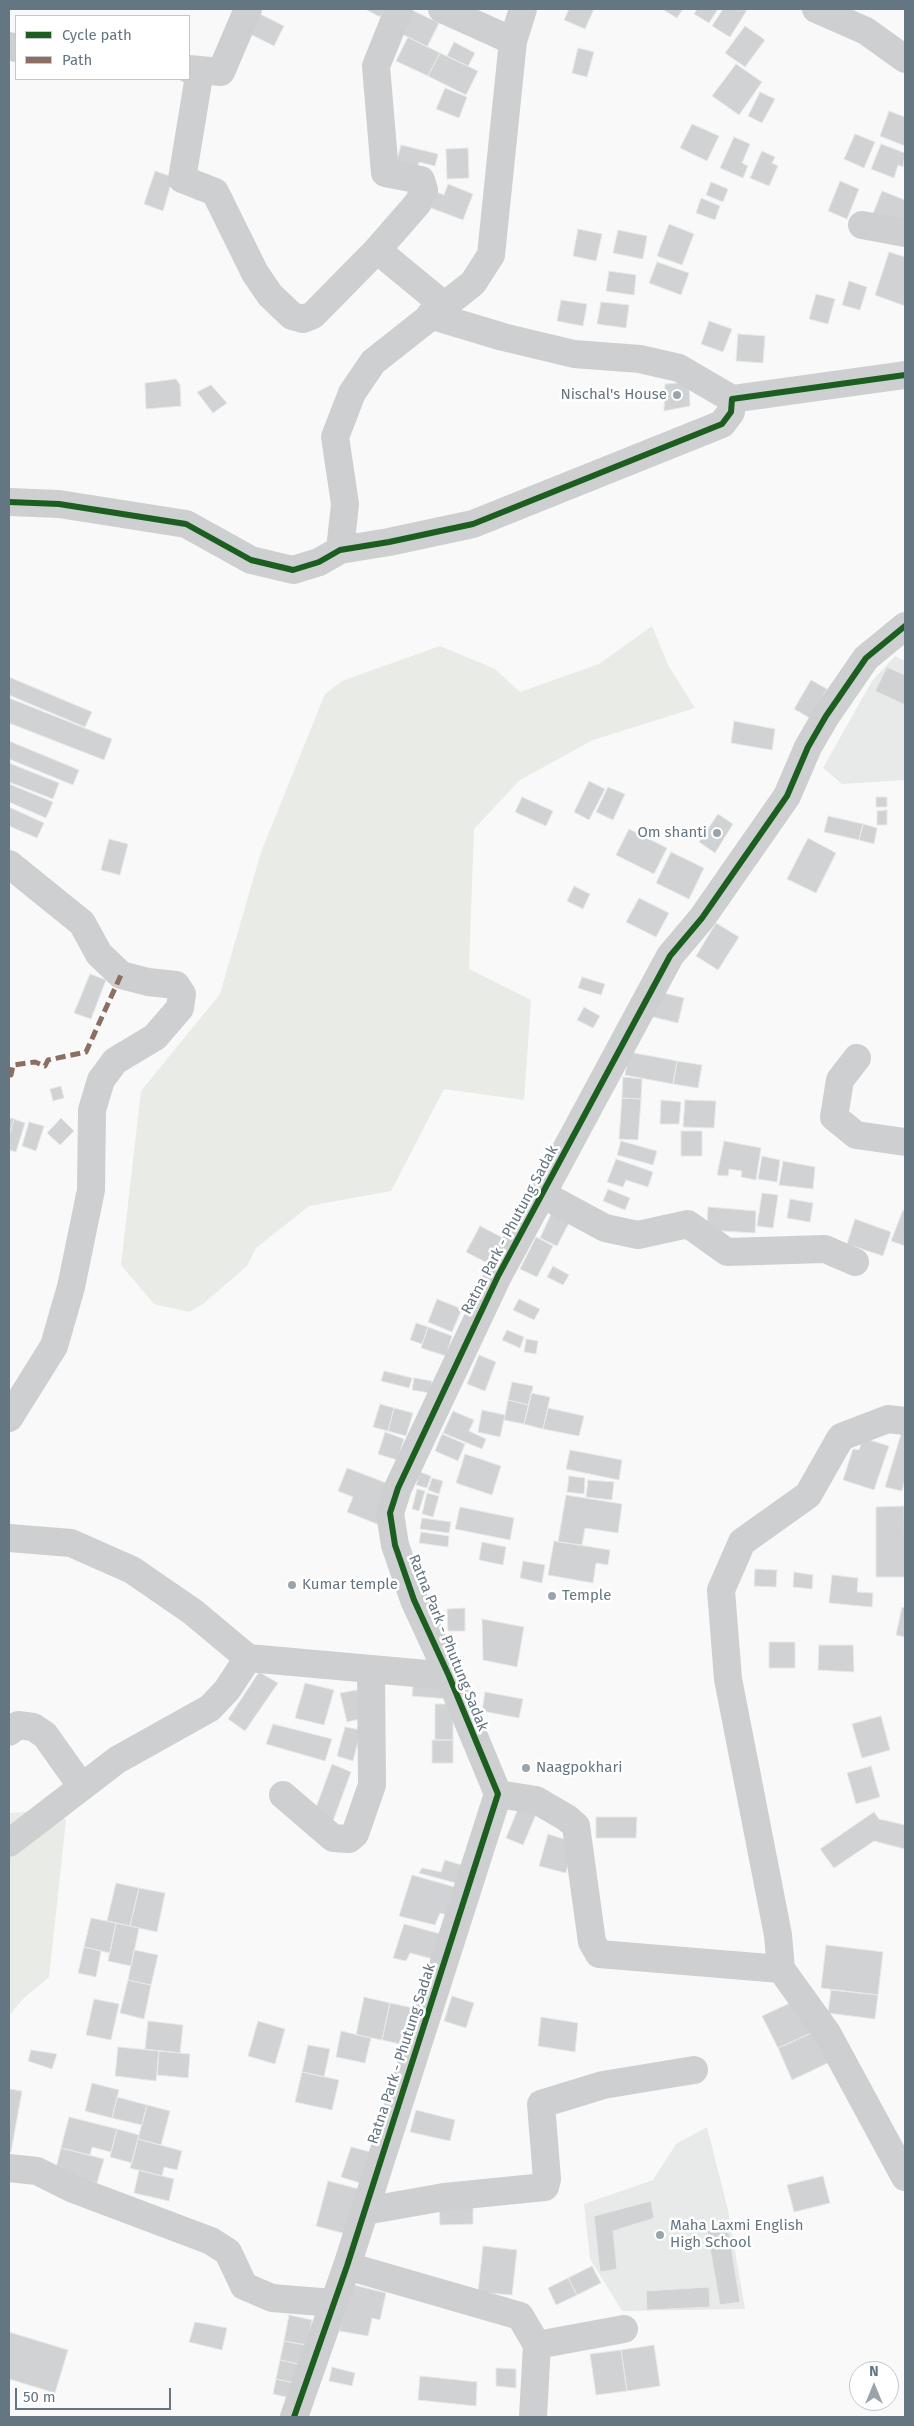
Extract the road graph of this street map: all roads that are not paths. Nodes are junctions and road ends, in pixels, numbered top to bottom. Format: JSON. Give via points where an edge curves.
{"nodes":[{"id":1,"x":248,"y":9,"type":"edge"},
{"id":2,"x":399,"y":9,"type":"edge"},
{"id":3,"x":442,"y":9,"type":"edge"},
{"id":4,"x":523,"y":9,"type":"edge"},
{"id":5,"x":816,"y":9,"type":"edge"},
{"id":6,"x":513,"y":41,"type":"junction"},
{"id":7,"x":905,"y":59,"type":"edge"},
{"id":8,"x":194,"y":70,"type":"edge"},
{"id":9,"x":862,"y":226,"type":"dead end"},
{"id":10,"x":905,"y":233,"type":"edge"},
{"id":11,"x":377,"y":250,"type":"junction"},
{"id":12,"x":438,"y":311,"type":"junction"},
{"id":13,"x":905,"y":375,"type":"edge"},
{"id":14,"x":732,"y":399,"type":"junction"},
{"id":15,"x":9,"y":502,"type":"edge"},
{"id":16,"x":340,"y":550,"type":"junction"},
{"id":17,"x":905,"y":626,"type":"edge"},
{"id":18,"x":9,"y":864,"type":"edge"},
{"id":19,"x":857,"y":1058,"type":"dead end"},
{"id":20,"x":905,"y":1142,"type":"edge"},
{"id":21,"x":542,"y":1194,"type":"junction"},
{"id":22,"x":855,"y":1262,"type":"dead end"},
{"id":23,"x":9,"y":1418,"type":"edge"},
{"id":24,"x":905,"y":1421,"type":"edge"},
{"id":25,"x":9,"y":1538,"type":"edge"},
{"id":26,"x":248,"y":1658,"type":"junction"},
{"id":27,"x":371,"y":1670,"type":"junction"},
{"id":28,"x":449,"y":1676,"type":"junction"},
{"id":29,"x":9,"y":1732,"type":"edge"},
{"id":30,"x":82,"y":1787,"type":"junction"},
{"id":31,"x":498,"y":1794,"type":"junction"},
{"id":32,"x":283,"y":1795,"type":"dead end"},
{"id":33,"x":9,"y":1843,"type":"edge"},
{"id":34,"x":781,"y":1969,"type":"junction"},
{"id":35,"x":694,"y":2070,"type":"dead end"},
{"id":36,"x":9,"y":2168,"type":"edge"},
{"id":37,"x":905,"y":2177,"type":"edge"},
{"id":38,"x":365,"y":2211,"type":"junction"},
{"id":39,"x":347,"y":2266,"type":"junction"},
{"id":40,"x":333,"y":2303,"type":"junction"},
{"id":41,"x":624,"y":2329,"type":"dead end"},
{"id":42,"x":537,"y":2346,"type":"junction"},
{"id":43,"x":294,"y":2417,"type":"edge"},
{"id":44,"x":533,"y":2417,"type":"edge"}],
"edges":[{"from":1,"to":8,"type":"street","via":[[221,72]]},
{"from":2,"to":11,"type":"street","via":[[376,66],[385,173],[421,180],[424,190],[418,203]]},
{"from":3,"to":6,"type":"street"},
{"from":4,"to":6,"type":"street"},
{"from":5,"to":7,"type":"street","via":[[866,31]]},
{"from":6,"to":12,"type":"street","via":[[491,255],[474,283]]},
{"from":8,"to":11,"type":"street","via":[[182,179],[215,192],[255,273],[270,295],[292,316],[303,319],[313,315]]},
{"from":9,"to":10,"type":"street"},
{"from":11,"to":12,"type":"street"},
{"from":12,"to":14,"type":"street","via":[[502,337],[574,354],[640,358],[679,368]]},
{"from":12,"to":16,"type":"street","via":[[373,362],[352,393],[335,437],[345,504]]},
{"from":13,"to":14,"type":"street"},
{"from":14,"to":16,"type":"street","via":[[731,412],[722,424],[473,524]]},
{"from":15,"to":16,"type":"street","via":[[59,504],[186,524],[251,560],[293,570],[319,562]]},
{"from":17,"to":21,"type":"street","name":"Ratna Park - Phutung Sadak","via":[[866,658],[808,747],[788,796],[702,918],[670,956]]},
{"from":18,"to":23,"type":"street","via":[[82,923],[99,954],[122,975],[176,985],[182,994],[180,1008],[155,1037],[115,1061],[101,1080],[92,1110],[91,1190],[71,1287],[54,1346]]},
{"from":19,"to":20,"type":"street","via":[[840,1080],[834,1117],[856,1135]]},
{"from":21,"to":22,"type":"street","via":[[604,1228],[638,1235],[688,1224],[727,1252],[826,1249]]},
{"from":21,"to":28,"type":"street","name":"Ratna Park - Phutung Sadak","via":[[479,1314],[398,1488],[390,1513],[395,1545],[414,1600]]},
{"from":24,"to":34,"type":"street","via":[[888,1418],[841,1437],[808,1495],[742,1542],[721,1590],[728,1680],[778,1936]]},
{"from":25,"to":26,"type":"street","via":[[71,1543],[132,1570],[193,1612]]},
{"from":26,"to":27,"type":"street"},
{"from":26,"to":30,"type":"street","via":[[210,1708],[117,1760]]},
{"from":27,"to":28,"type":"street"},
{"from":27,"to":32,"type":"street","via":[[372,1785],[355,1834],[349,1839],[333,1838]]},
{"from":28,"to":31,"type":"street","name":"Ratna Park - Phutung Sadak"},
{"from":29,"to":30,"type":"street","via":[[18,1725],[33,1727],[45,1735]]},
{"from":30,"to":33,"type":"street"},
{"from":31,"to":34,"type":"street","via":[[536,1800],[576,1826],[592,1942],[599,1954]]},
{"from":31,"to":38,"type":"street","name":"Ratna Park - Phutung Sadak"},
{"from":34,"to":37,"type":"street","via":[[827,2034]]},
{"from":35,"to":38,"type":"street","via":[[603,2084],[542,2104],[545,2187],[444,2197]]},
{"from":36,"to":40,"type":"street","via":[[37,2171],[73,2189],[211,2241],[228,2252],[244,2286],[272,2298]]},
{"from":38,"to":39,"type":"street","name":"Ratna Park - Phutung Sadak"},
{"from":39,"to":40,"type":"street","name":"Ratna Park - Phutung Sadak"},
{"from":39,"to":42,"type":"street","via":[[520,2316]]},
{"from":40,"to":43,"type":"street","name":"Ratna Park - Phutung Sadak"},
{"from":41,"to":42,"type":"street"},
{"from":42,"to":44,"type":"street"}]}
